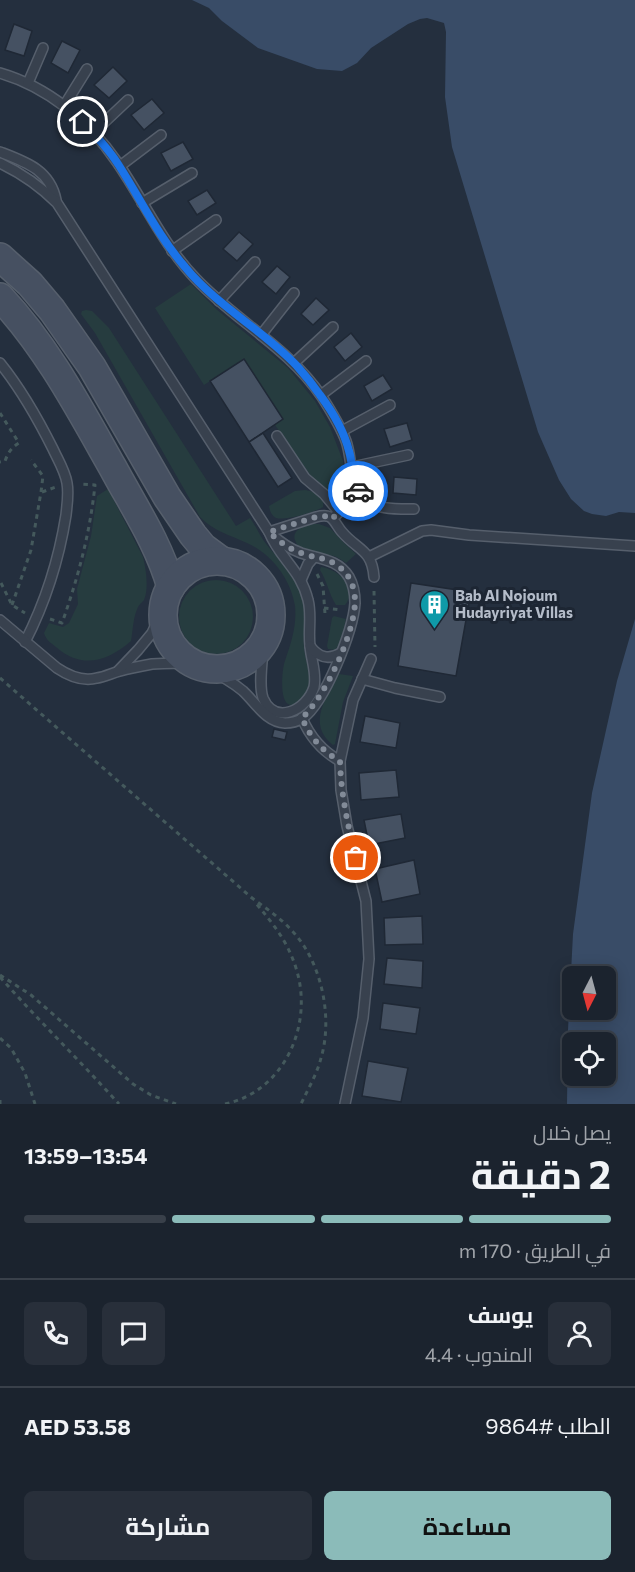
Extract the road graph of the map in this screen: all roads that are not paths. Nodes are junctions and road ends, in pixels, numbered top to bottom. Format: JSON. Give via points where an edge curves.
{"nodes":[{"id":1,"x":43,"y":48,"type":"dead end"},
{"id":2,"x":87,"y":69,"type":"dead end"},
{"id":3,"x":0,"y":73,"type":"edge"},
{"id":4,"x":28,"y":83,"type":"junction"},
{"id":5,"x":128,"y":100,"type":"dead end"},
{"id":6,"x":64,"y":106,"type":"junction"},
{"id":7,"x":93,"y":134,"type":"junction"},
{"id":8,"x":161,"y":135,"type":"dead end"},
{"id":9,"x":0,"y":152,"type":"edge"},
{"id":10,"x":0,"y":163,"type":"edge"},
{"id":11,"x":120,"y":166,"type":"junction"},
{"id":12,"x":15,"y":170,"type":"junction"},
{"id":13,"x":0,"y":172,"type":"edge"},
{"id":14,"x":192,"y":173,"type":"dead end"},
{"id":15,"x":57,"y":203,"type":"junction"},
{"id":16,"x":142,"y":203,"type":"junction"},
{"id":17,"x":216,"y":220,"type":"dead end"},
{"id":18,"x":172,"y":251,"type":"junction"},
{"id":19,"x":0,"y":257,"type":"edge"},
{"id":20,"x":255,"y":261,"type":"dead end"},
{"id":21,"x":294,"y":293,"type":"dead end"},
{"id":22,"x":0,"y":297,"type":"edge"},
{"id":23,"x":219,"y":301,"type":"junction"},
{"id":24,"x":333,"y":327,"type":"dead end"},
{"id":25,"x":261,"y":334,"type":"junction"},
{"id":26,"x":366,"y":361,"type":"dead end"},
{"id":27,"x":0,"y":363,"type":"edge"},
{"id":28,"x":294,"y":363,"type":"junction"},
{"id":29,"x":321,"y":396,"type":"junction"},
{"id":30,"x":390,"y":405,"type":"dead end"},
{"id":31,"x":342,"y":431,"type":"junction"},
{"id":32,"x":277,"y":436,"type":"dead end"},
{"id":33,"x":408,"y":455,"type":"dead end"},
{"id":34,"x":352,"y":467,"type":"junction"},
{"id":35,"x":359,"y":492,"type":"junction"},
{"id":36,"x":414,"y":509,"type":"dead end"},
{"id":37,"x":339,"y":512,"type":"junction"},
{"id":38,"x":332,"y":519,"type":"junction"},
{"id":39,"x":269,"y":532,"type":"junction"},
{"id":40,"x":635,"y":546,"type":"edge"},
{"id":41,"x":314,"y":557,"type":"junction"},
{"id":42,"x":369,"y":557,"type":"junction"},
{"id":43,"x":222,"y":561,"type":"junction"},
{"id":44,"x":374,"y":577,"type":"road end"},
{"id":45,"x":301,"y":580,"type":"junction"},
{"id":46,"x":167,"y":599,"type":"junction"},
{"id":47,"x":0,"y":620,"type":"edge"},
{"id":48,"x":25,"y":642,"type":"junction"},
{"id":49,"x":264,"y":642,"type":"junction"},
{"id":50,"x":310,"y":644,"type":"junction"},
{"id":51,"x":341,"y":653,"type":"junction"},
{"id":52,"x":371,"y":659,"type":"road end"},
{"id":53,"x":200,"y":666,"type":"junction"},
{"id":54,"x":118,"y":671,"type":"junction"},
{"id":55,"x":362,"y":679,"type":"junction"},
{"id":56,"x":440,"y":697,"type":"dead end"},
{"id":57,"x":302,"y":718,"type":"junction"},
{"id":58,"x":340,"y":761,"type":"junction"},
{"id":59,"x":345,"y":1104,"type":"edge"}],
"edges":[{"from":1,"to":4,"type":"lane"},
{"from":2,"to":6,"type":"lane"},
{"from":3,"to":4,"type":"lane"},
{"from":4,"to":6,"type":"lane"},
{"from":5,"to":7,"type":"lane"},
{"from":6,"to":7,"type":"lane"},
{"from":7,"to":11,"type":"lane"},
{"from":8,"to":11,"type":"lane"},
{"from":9,"to":15,"type":"lane","via":[[43,174]]},
{"from":10,"to":12,"type":"lane"},
{"from":11,"to":16,"type":"lane"},
{"from":12,"to":13,"type":"lane"},
{"from":12,"to":15,"type":"lane"},
{"from":14,"to":16,"type":"lane"},
{"from":15,"to":39,"type":"lane"},
{"from":16,"to":18,"type":"lane"},
{"from":17,"to":18,"type":"lane"},
{"from":18,"to":23,"type":"lane"},
{"from":19,"to":43,"type":"main road","via":[[30,284],[59,320],[92,367],[167,497],[198,541]]},
{"from":20,"to":23,"type":"lane"},
{"from":21,"to":25,"type":"lane"},
{"from":22,"to":46,"type":"main road","via":[[66,384],[147,530],[166,571]]},
{"from":23,"to":25,"type":"lane"},
{"from":24,"to":28,"type":"lane"},
{"from":25,"to":28,"type":"lane"},
{"from":26,"to":29,"type":"lane"},
{"from":27,"to":48,"type":"lane","via":[[42,428],[68,485],[61,543]]},
{"from":28,"to":29,"type":"lane"},
{"from":29,"to":31,"type":"lane"},
{"from":30,"to":31,"type":"lane"},
{"from":31,"to":34,"type":"lane"},
{"from":32,"to":37,"type":"lane","via":[[305,478]]},
{"from":33,"to":34,"type":"lane"},
{"from":34,"to":35,"type":"lane"},
{"from":35,"to":36,"type":"lane","via":[[371,504]]},
{"from":35,"to":37,"type":"lane"},
{"from":37,"to":38,"type":"lane"},
{"from":38,"to":39,"type":"lane","via":[[316,517]]},
{"from":38,"to":42,"type":"lane"},
{"from":39,"to":41,"type":"lane","via":[[294,550]]},
{"from":39,"to":45,"type":"lane"},
{"from":40,"to":42,"type":"lane","via":[[431,530]]},
{"from":41,"to":45,"type":"lane"},
{"from":41,"to":51,"type":"lane","via":[[338,566],[353,587],[355,603]]},
{"from":42,"to":44,"type":"lane"},
{"from":43,"to":46,"type":"main road","via":[[193,567],[178,578]]},
{"from":43,"to":49,"type":"main road","via":[[245,568],[265,590],[271,620]]},
{"from":45,"to":50,"type":"lane","via":[[309,607]]},
{"from":46,"to":53,"type":"main road","via":[[166,632],[170,642],[185,658]]},
{"from":46,"to":54,"type":"lane","via":[[152,633]]},
{"from":47,"to":48,"type":"lane"},
{"from":48,"to":54,"type":"lane","via":[[75,677],[91,679]]},
{"from":49,"to":50,"type":"lane","via":[[262,694],[273,710],[286,712],[298,709],[312,693],[315,678]]},
{"from":49,"to":53,"type":"main road","via":[[251,657],[234,666]]},
{"from":50,"to":51,"type":"lane","via":[[322,656]]},
{"from":51,"to":57,"type":"lane","via":[[316,703]]},
{"from":52,"to":55,"type":"lane"},
{"from":53,"to":54,"type":"lane","via":[[151,664]]},
{"from":53,"to":57,"type":"lane","via":[[238,688],[272,719],[290,723]]},
{"from":55,"to":56,"type":"lane"},
{"from":55,"to":58,"type":"lane","via":[[353,700]]},
{"from":57,"to":58,"type":"lane","via":[[317,743]]},
{"from":58,"to":59,"type":"lane","via":[[341,790],[366,901],[369,959],[363,1018]]}]}
